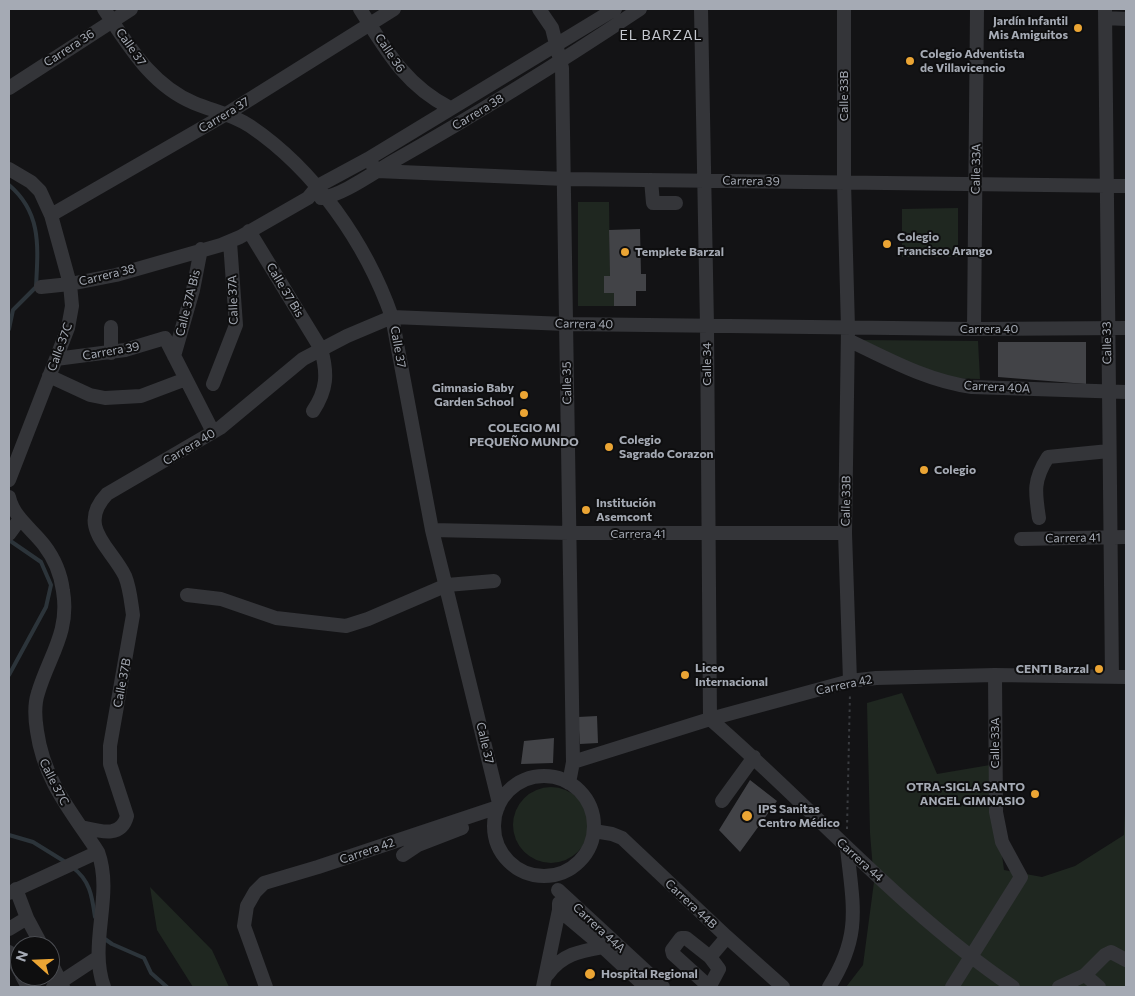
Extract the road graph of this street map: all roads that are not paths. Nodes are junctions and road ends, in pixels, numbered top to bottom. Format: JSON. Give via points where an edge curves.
{"nodes":[{"id":1,"x":131,"y":9,"type":"edge"},
{"id":2,"x":360,"y":9,"type":"edge"},
{"id":3,"x":394,"y":9,"type":"edge"},
{"id":4,"x":539,"y":9,"type":"edge"},
{"id":5,"x":615,"y":9,"type":"edge"},
{"id":6,"x":640,"y":9,"type":"edge"},
{"id":7,"x":701,"y":9,"type":"edge"},
{"id":8,"x":844,"y":9,"type":"edge"},
{"id":9,"x":977,"y":9,"type":"edge"},
{"id":10,"x":1105,"y":13,"type":"edge"},
{"id":11,"x":108,"y":14,"type":"edge"},
{"id":12,"x":1126,"y":19,"type":"edge"},
{"id":13,"x":369,"y":23,"type":"junction"},
{"id":14,"x":556,"y":45,"type":"junction"},
{"id":15,"x":560,"y":63,"type":"junction"},
{"id":16,"x":9,"y":88,"type":"edge"},
{"id":17,"x":450,"y":108,"type":"junction"},
{"id":18,"x":228,"y":114,"type":"junction"},
{"id":19,"x":368,"y":159,"type":"junction"},
{"id":20,"x":9,"y":169,"type":"edge"},
{"id":21,"x":377,"y":171,"type":"junction"},
{"id":22,"x":565,"y":179,"type":"junction"},
{"id":23,"x":651,"y":180,"type":"junction"},
{"id":24,"x":704,"y":180,"type":"junction"},
{"id":25,"x":844,"y":182,"type":"junction"},
{"id":26,"x":976,"y":184,"type":"junction"},
{"id":27,"x":318,"y":186,"type":"junction"},
{"id":28,"x":1106,"y":186,"type":"junction"},
{"id":29,"x":1126,"y":186,"type":"edge"},
{"id":30,"x":328,"y":197,"type":"junction"},
{"id":31,"x":308,"y":198,"type":"junction"},
{"id":32,"x":676,"y":203,"type":"dead end"},
{"id":33,"x":51,"y":215,"type":"junction"},
{"id":34,"x":249,"y":231,"type":"junction"},
{"id":35,"x":230,"y":242,"type":"junction"},
{"id":36,"x":201,"y":249,"type":"junction"},
{"id":37,"x":70,"y":284,"type":"junction"},
{"id":38,"x":41,"y":287,"type":"dead end"},
{"id":39,"x":392,"y":317,"type":"junction"},
{"id":40,"x":566,"y":324,"type":"junction"},
{"id":41,"x":707,"y":326,"type":"junction"},
{"id":42,"x":111,"y":327,"type":"dead end"},
{"id":43,"x":1107,"y":328,"type":"junction"},
{"id":44,"x":1126,"y":328,"type":"edge"},
{"id":45,"x":974,"y":329,"type":"junction"},
{"id":46,"x":848,"y":334,"type":"junction"},
{"id":47,"x":165,"y":338,"type":"joint"},
{"id":48,"x":321,"y":349,"type":"junction"},
{"id":49,"x":111,"y":353,"type":"junction"},
{"id":50,"x":174,"y":356,"type":"junction"},
{"id":51,"x":56,"y":359,"type":"junction"},
{"id":52,"x":49,"y":376,"type":"junction"},
{"id":53,"x":186,"y":379,"type":"junction"},
{"id":54,"x":213,"y":384,"type":"dead end"},
{"id":55,"x":1108,"y":391,"type":"junction"},
{"id":56,"x":1126,"y":392,"type":"edge"},
{"id":57,"x":313,"y":411,"type":"dead end"},
{"id":58,"x":213,"y":432,"type":"junction"},
{"id":59,"x":1109,"y":451,"type":"junction"},
{"id":60,"x":9,"y":480,"type":"edge"},
{"id":61,"x":9,"y":497,"type":"edge"},
{"id":62,"x":98,"y":503,"type":"joint"},
{"id":63,"x":1039,"y":518,"type":"dead end"},
{"id":64,"x":20,"y":519,"type":"junction"},
{"id":65,"x":432,"y":530,"type":"junction"},
{"id":66,"x":10,"y":531,"type":"edge"},
{"id":67,"x":569,"y":533,"type":"junction"},
{"id":68,"x":845,"y":533,"type":"junction"},
{"id":69,"x":708,"y":534,"type":"junction"},
{"id":70,"x":1126,"y":537,"type":"edge"},
{"id":71,"x":1110,"y":538,"type":"junction"},
{"id":72,"x":1021,"y":539,"type":"dead end"},
{"id":73,"x":494,"y":581,"type":"dead end"},
{"id":74,"x":447,"y":585,"type":"junction"},
{"id":75,"x":187,"y":595,"type":"dead end"},
{"id":76,"x":995,"y":675,"type":"junction"},
{"id":77,"x":1119,"y":677,"type":"edge"},
{"id":78,"x":850,"y":681,"type":"junction"},
{"id":79,"x":710,"y":719,"type":"junction"},
{"id":80,"x":754,"y":757,"type":"junction"},
{"id":81,"x":573,"y":762,"type":"junction"},
{"id":82,"x":569,"y":783,"type":"junction"},
{"id":83,"x":722,"y":801,"type":"dead end"},
{"id":84,"x":498,"y":808,"type":"junction"},
{"id":85,"x":81,"y":827,"type":"junction"},
{"id":86,"x":594,"y":831,"type":"junction"},
{"id":87,"x":847,"y":848,"type":"junction"},
{"id":88,"x":98,"y":852,"type":"junction"},
{"id":89,"x":403,"y":855,"type":"dead end"},
{"id":90,"x":553,"y":876,"type":"junction"},
{"id":91,"x":558,"y":890,"type":"junction"},
{"id":92,"x":12,"y":891,"type":"edge"},
{"id":93,"x":559,"y":910,"type":"junction"},
{"id":94,"x":27,"y":918,"type":"junction"},
{"id":95,"x":9,"y":929,"type":"edge"},
{"id":96,"x":37,"y":936,"type":"edge"},
{"id":97,"x":726,"y":937,"type":"junction"},
{"id":98,"x":603,"y":947,"type":"junction"},
{"id":99,"x":710,"y":957,"type":"dead end"},
{"id":100,"x":97,"y":958,"type":"junction"},
{"id":101,"x":970,"y":958,"type":"junction"},
{"id":102,"x":1126,"y":960,"type":"edge"},
{"id":103,"x":1085,"y":975,"type":"junction"},
{"id":104,"x":544,"y":983,"type":"edge"},
{"id":105,"x":60,"y":984,"type":"edge"},
{"id":106,"x":104,"y":987,"type":"edge"},
{"id":107,"x":266,"y":987,"type":"edge"},
{"id":108,"x":646,"y":987,"type":"edge"},
{"id":109,"x":663,"y":987,"type":"edge"},
{"id":110,"x":784,"y":987,"type":"edge"},
{"id":111,"x":829,"y":987,"type":"edge"},
{"id":112,"x":952,"y":987,"type":"edge"},
{"id":113,"x":1012,"y":987,"type":"edge"},
{"id":114,"x":1060,"y":987,"type":"edge"},
{"id":115,"x":1099,"y":987,"type":"edge"}],
"edges":[{"from":1,"to":11,"type":"street","name":"Carrera 36"},
{"from":2,"to":13,"type":"street","name":"Calle 36"},
{"from":3,"to":13,"type":"street","name":"Carrera 37"},
{"from":4,"to":14,"type":"street","name":"Calle 35","via":[[552,28]]},
{"from":5,"to":14,"type":"street","name":"Carrera 38"},
{"from":6,"to":15,"type":"street","name":"Carrera 38"},
{"from":7,"to":24,"type":"street","name":"Calle 34"},
{"from":8,"to":25,"type":"street","name":"Calle 33B"},
{"from":9,"to":26,"type":"street","name":"Calle 33A"},
{"from":10,"to":12,"type":"street"},
{"from":10,"to":28,"type":"street","name":"Calle 33"},
{"from":11,"to":16,"type":"street","name":"Carrera 36"},
{"from":11,"to":18,"type":"street","name":"Calle 37","via":[[149,73],[194,103]]},
{"from":13,"to":17,"type":"street","name":"Calle 36","via":[[409,80]]},
{"from":13,"to":18,"type":"street","name":"Carrera 37"},
{"from":14,"to":15,"type":"street","name":"Calle 35"},
{"from":14,"to":17,"type":"street","name":"Carrera 38"},
{"from":15,"to":21,"type":"street","name":"Carrera 38"},
{"from":15,"to":22,"type":"street","name":"Calle 35"},
{"from":17,"to":19,"type":"street","name":"Carrera 38"},
{"from":18,"to":27,"type":"street","name":"Calle 37","via":[[278,147]]},
{"from":18,"to":33,"type":"street","name":"Carrera 37"},
{"from":19,"to":21,"type":"street"},
{"from":19,"to":27,"type":"street","name":"Carrera 38"},
{"from":20,"to":33,"type":"street","name":"Calle 37C","via":[[40,191]]},
{"from":21,"to":22,"type":"street","name":"Carrera 39"},
{"from":21,"to":30,"type":"street","name":"Carrera 38"},
{"from":22,"to":23,"type":"street","name":"Carrera 39"},
{"from":22,"to":40,"type":"street","name":"Calle 35"},
{"from":23,"to":24,"type":"street","name":"Carrera 39"},
{"from":23,"to":32,"type":"street","via":[[653,203]]},
{"from":24,"to":25,"type":"street","name":"Carrera 39"},
{"from":24,"to":41,"type":"street","name":"Calle 34"},
{"from":25,"to":26,"type":"street","name":"Carrera 39"},
{"from":25,"to":46,"type":"street","name":"Calle 33B"},
{"from":26,"to":28,"type":"street","name":"Carrera 39"},
{"from":26,"to":45,"type":"street","name":"Calle 33A"},
{"from":27,"to":30,"type":"street","name":"Calle 37"},
{"from":27,"to":31,"type":"street","name":"Carrera 38"},
{"from":28,"to":29,"type":"street","name":"Carrera 39"},
{"from":28,"to":43,"type":"street","name":"Calle 33"},
{"from":30,"to":31,"type":"street","name":"Carrera 38"},
{"from":30,"to":39,"type":"street","name":"Calle 37","via":[[384,293]]},
{"from":31,"to":34,"type":"street","name":"Carrera 38"},
{"from":33,"to":37,"type":"street","name":"Calle 37C"},
{"from":34,"to":35,"type":"street","name":"Carrera 38"},
{"from":34,"to":48,"type":"street","name":"Calle 37 Bis"},
{"from":35,"to":36,"type":"street","name":"Carrera 38"},
{"from":35,"to":54,"type":"street","name":"Calle 37A","via":[[236,325]]},
{"from":36,"to":37,"type":"street","name":"Carrera 38"},
{"from":36,"to":50,"type":"street","name":"Calle 37A Bis"},
{"from":37,"to":38,"type":"street","name":"Carrera 38"},
{"from":37,"to":51,"type":"street","name":"Calle 37C","via":[[71,317]]},
{"from":39,"to":40,"type":"street","name":"Carrera 40"},
{"from":39,"to":48,"type":"street","name":"Carrera 40"},
{"from":39,"to":65,"type":"street","name":"Calle 37"},
{"from":40,"to":41,"type":"street","name":"Carrera 40"},
{"from":40,"to":67,"type":"street","name":"Calle 35"},
{"from":41,"to":46,"type":"street","name":"Carrera 40"},
{"from":41,"to":69,"type":"street","name":"Calle 34"},
{"from":42,"to":49,"type":"street"},
{"from":43,"to":44,"type":"street","name":"Carrera 40"},
{"from":43,"to":45,"type":"street","name":"Carrera 40"},
{"from":43,"to":55,"type":"street","name":"Calle 33"},
{"from":45,"to":46,"type":"street","name":"Carrera 40"},
{"from":46,"to":55,"type":"street","name":"Carrera 40A","via":[[917,372],[948,384]]},
{"from":46,"to":68,"type":"street","name":"Calle 33B"},
{"from":47,"to":49,"type":"street","name":"Carrera 39"},
{"from":47,"to":50,"type":"street","name":"Calle 37A Bis"},
{"from":48,"to":57,"type":"street","name":"Calle 37 Bis","via":[[327,371],[325,388]]},
{"from":48,"to":58,"type":"street","name":"Carrera 40","via":[[303,359]]},
{"from":49,"to":51,"type":"street","name":"Carrera 39"},
{"from":50,"to":53,"type":"street","name":"Calle 37A Bis"},
{"from":51,"to":52,"type":"street","name":"Calle 37C"},
{"from":52,"to":53,"type":"street","via":[[90,395],[106,398],[141,396]]},
{"from":52,"to":60,"type":"street","name":"Calle 37C"},
{"from":53,"to":58,"type":"street","name":"Calle 37A Bis"},
{"from":55,"to":56,"type":"street","name":"Carrera 40A"},
{"from":55,"to":59,"type":"street","name":"Calle 33"},
{"from":58,"to":62,"type":"street","name":"Carrera 40","via":[[112,491]]},
{"from":59,"to":63,"type":"street","via":[[1048,457],[1039,470],[1035,489]]},
{"from":59,"to":71,"type":"street","name":"Calle 33"},
{"from":61,"to":64,"type":"street","name":"Calle 37C"},
{"from":62,"to":85,"type":"street","name":"Calle 37B","via":[[94,512],[96,532],[124,575],[133,614],[110,746],[110,764],[126,816],[122,827],[112,832]]},
{"from":64,"to":66,"type":"street"},
{"from":64,"to":85,"type":"street","name":"Calle 37C","via":[[51,555],[63,592],[62,636],[37,694],[36,725],[44,765]]},
{"from":65,"to":67,"type":"street","name":"Carrera 41"},
{"from":65,"to":74,"type":"street","name":"Calle 37"},
{"from":67,"to":69,"type":"street","name":"Carrera 41"},
{"from":67,"to":81,"type":"street","name":"Calle 35"},
{"from":68,"to":69,"type":"street","name":"Carrera 41"},
{"from":68,"to":78,"type":"street","name":"Calle 33B"},
{"from":69,"to":79,"type":"street","name":"Calle 34"},
{"from":70,"to":71,"type":"street","name":"Carrera 41"},
{"from":71,"to":72,"type":"street","name":"Carrera 41"},
{"from":71,"to":77,"type":"street","name":"Calle 33"},
{"from":73,"to":74,"type":"street"},
{"from":74,"to":75,"type":"street","via":[[346,626],[276,618],[221,600]]},
{"from":74,"to":84,"type":"street","name":"Calle 37"},
{"from":76,"to":77,"type":"street","name":"Carrera 42"},
{"from":76,"to":78,"type":"street","name":"Carrera 42"},
{"from":76,"to":101,"type":"street","name":"Calle 33A","via":[[996,812],[1002,842],[1021,877]]},
{"from":78,"to":79,"type":"street","name":"Carrera 42"},
{"from":79,"to":80,"type":"street","name":"Carrera 44"},
{"from":79,"to":81,"type":"street","name":"Carrera 42"},
{"from":80,"to":83,"type":"street"},
{"from":80,"to":87,"type":"street","name":"Carrera 44"},
{"from":81,"to":82,"type":"street","name":"Calle 35"},
{"from":82,"to":84,"type":"street","via":[[548,776],[532,777],[506,792]]},
{"from":82,"to":86,"type":"street","via":[[581,792],[590,806]]},
{"from":84,"to":89,"type":"street"},
{"from":84,"to":90,"type":"street","via":[[496,839],[508,861],[529,874]]},
{"from":84,"to":107,"type":"street","name":"Carrera 42","via":[[264,883],[247,906],[244,926]]},
{"from":85,"to":88,"type":"street","name":"Calle 37C"},
{"from":86,"to":90,"type":"street","via":[[581,859],[569,870]]},
{"from":86,"to":97,"type":"street","name":"Carrera 44B","via":[[622,838]]},
{"from":87,"to":101,"type":"street","name":"Carrera 44"},
{"from":87,"to":111,"type":"street","via":[[853,908],[851,941]]},
{"from":88,"to":92,"type":"street"},
{"from":88,"to":100,"type":"street","name":"Calle 37C","via":[[104,872]]},
{"from":90,"to":91,"type":"street"},
{"from":91,"to":93,"type":"street"},
{"from":91,"to":109,"type":"street","name":"Carrera 44A"},
{"from":92,"to":94,"type":"street"},
{"from":93,"to":98,"type":"street"},
{"from":93,"to":104,"type":"street"},
{"from":94,"to":95,"type":"street"},
{"from":94,"to":96,"type":"street"},
{"from":97,"to":99,"type":"street"},
{"from":97,"to":110,"type":"street","name":"Carrera 44B"},
{"from":98,"to":104,"type":"street","via":[[564,958],[552,968]]},
{"from":98,"to":108,"type":"street"},
{"from":100,"to":105,"type":"street"},
{"from":100,"to":106,"type":"street","name":"Calle 37C"},
{"from":101,"to":112,"type":"street"},
{"from":101,"to":113,"type":"street","name":"Carrera 44"},
{"from":102,"to":103,"type":"street","via":[[1111,952]]},
{"from":103,"to":114,"type":"street"},
{"from":103,"to":115,"type":"street"}]}
